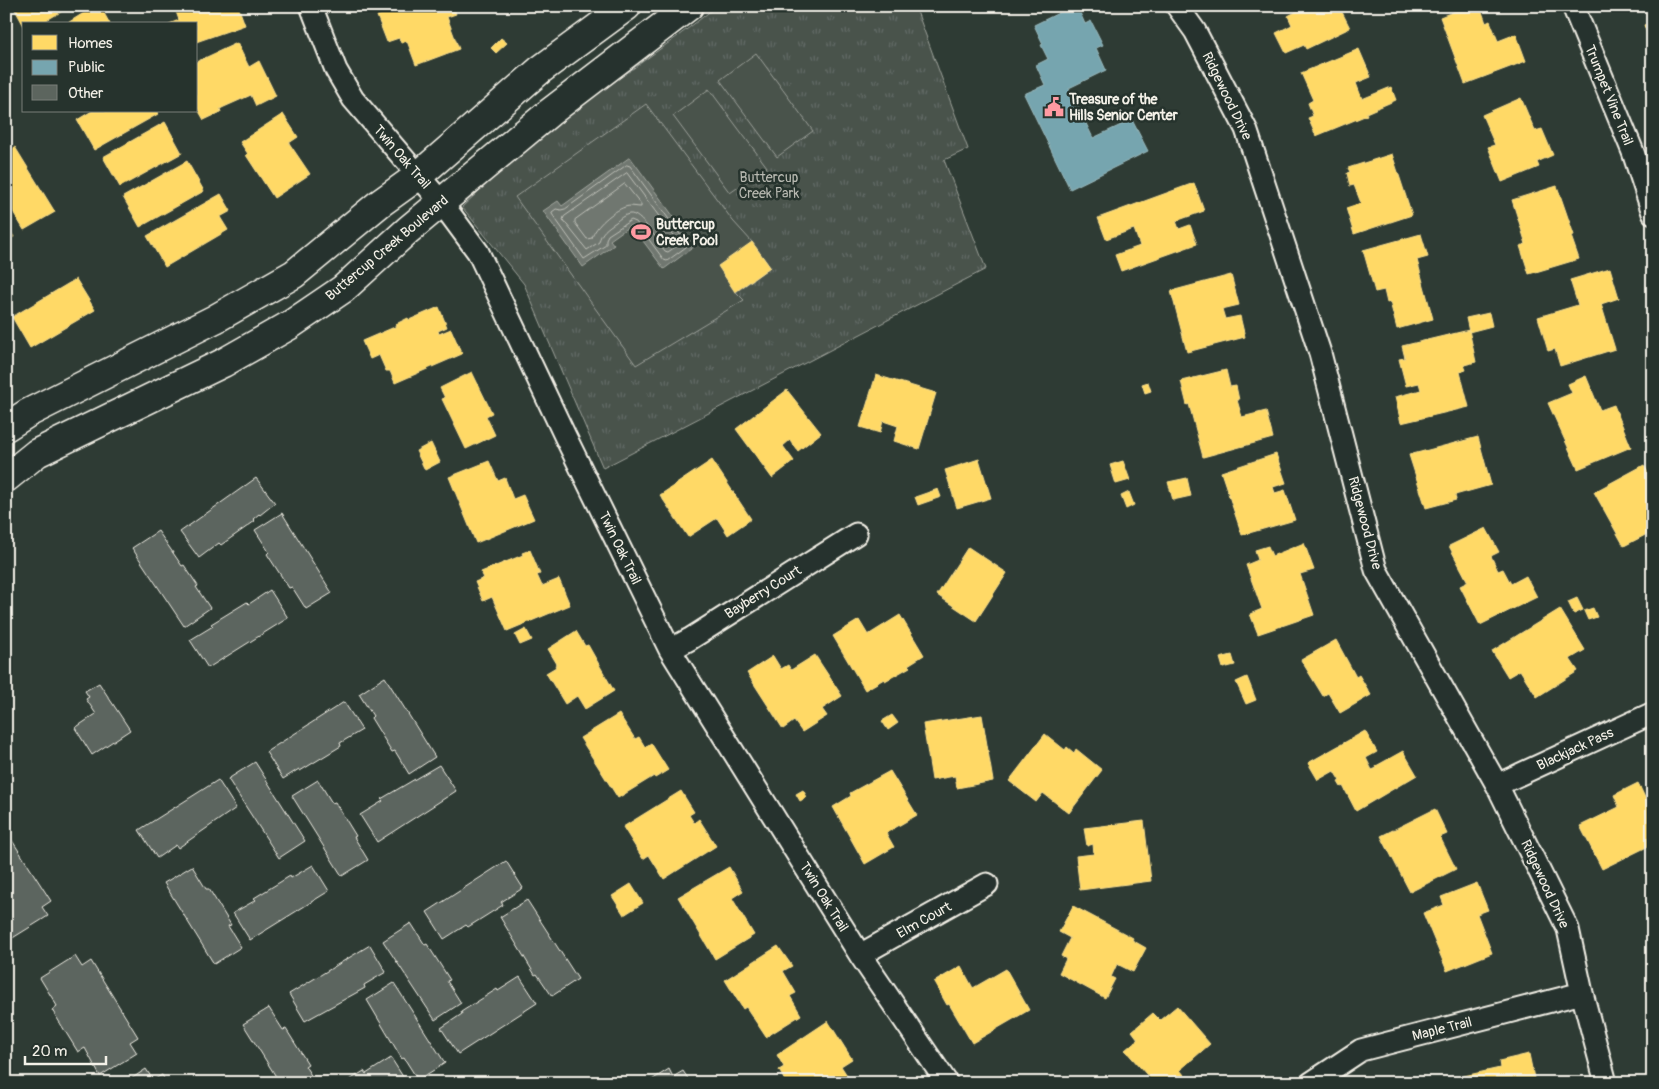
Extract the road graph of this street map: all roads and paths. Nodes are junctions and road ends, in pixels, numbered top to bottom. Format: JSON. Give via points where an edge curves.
{"nodes":[{"id":1,"x":311,"y":6,"type":"edge"},
{"id":2,"x":627,"y":6,"type":"edge"},
{"id":3,"x":689,"y":6,"type":"edge"},
{"id":4,"x":1177,"y":6,"type":"edge"},
{"id":5,"x":1573,"y":6,"type":"edge"},
{"id":6,"x":418,"y":176,"type":"junction"},
{"id":7,"x":441,"y":202,"type":"junction"},
{"id":8,"x":1653,"y":212,"type":"edge"},
{"id":9,"x":6,"y":427,"type":"edge"},
{"id":10,"x":6,"y":478,"type":"edge"},
{"id":11,"x":856,"y":534,"type":"dead end"},
{"id":12,"x":670,"y":650,"type":"junction"},
{"id":13,"x":1653,"y":713,"type":"edge"},
{"id":14,"x":1497,"y":785,"type":"junction"},
{"id":15,"x":987,"y":884,"type":"dead end"},
{"id":16,"x":860,"y":956,"type":"junction"},
{"id":17,"x":1582,"y":993,"type":"junction"},
{"id":18,"x":947,"y":1083,"type":"edge"},
{"id":19,"x":1311,"y":1083,"type":"edge"},
{"id":20,"x":1606,"y":1083,"type":"edge"}],
"edges":[{"from":1,"to":6,"type":"street","name":"Twin Oak Trail","via":[[336,70],[353,100]]},
{"from":2,"to":6,"type":"street","via":[[540,70]]},
{"from":3,"to":7,"type":"street","name":"Buttercup Creek Boulevard","via":[[549,113]]},
{"from":4,"to":14,"type":"street","name":"Ridgewood Drive","via":[[1195,31],[1246,129],[1320,353],[1376,570]]},
{"from":5,"to":8,"type":"street","name":"Trumpet Vine Trail","via":[[1633,152]]},
{"from":6,"to":7,"type":"street","name":"Twin Oak Trail"},
{"from":6,"to":9,"type":"street","via":[[294,274],[215,319]]},
{"from":7,"to":10,"type":"street","name":"Buttercup Creek Boulevard","via":[[342,289],[290,325],[223,363],[37,453]]},
{"from":7,"to":12,"type":"street","name":"Twin Oak Trail","via":[[478,252]]},
{"from":11,"to":12,"type":"street","name":"Bayberry Court"},
{"from":12,"to":16,"type":"street","name":"Twin Oak Trail"},
{"from":13,"to":14,"type":"street","name":"Blackjack Pass"},
{"from":14,"to":17,"type":"street","name":"Ridgewood Drive","via":[[1568,929]]},
{"from":15,"to":16,"type":"street","name":"Elm Court"},
{"from":16,"to":18,"type":"street","name":"Twin Oak Trail"},
{"from":17,"to":19,"type":"street","name":"Maple Trail","via":[[1361,1050]]},
{"from":17,"to":20,"type":"street","name":"Ridgewood Drive"}]}
